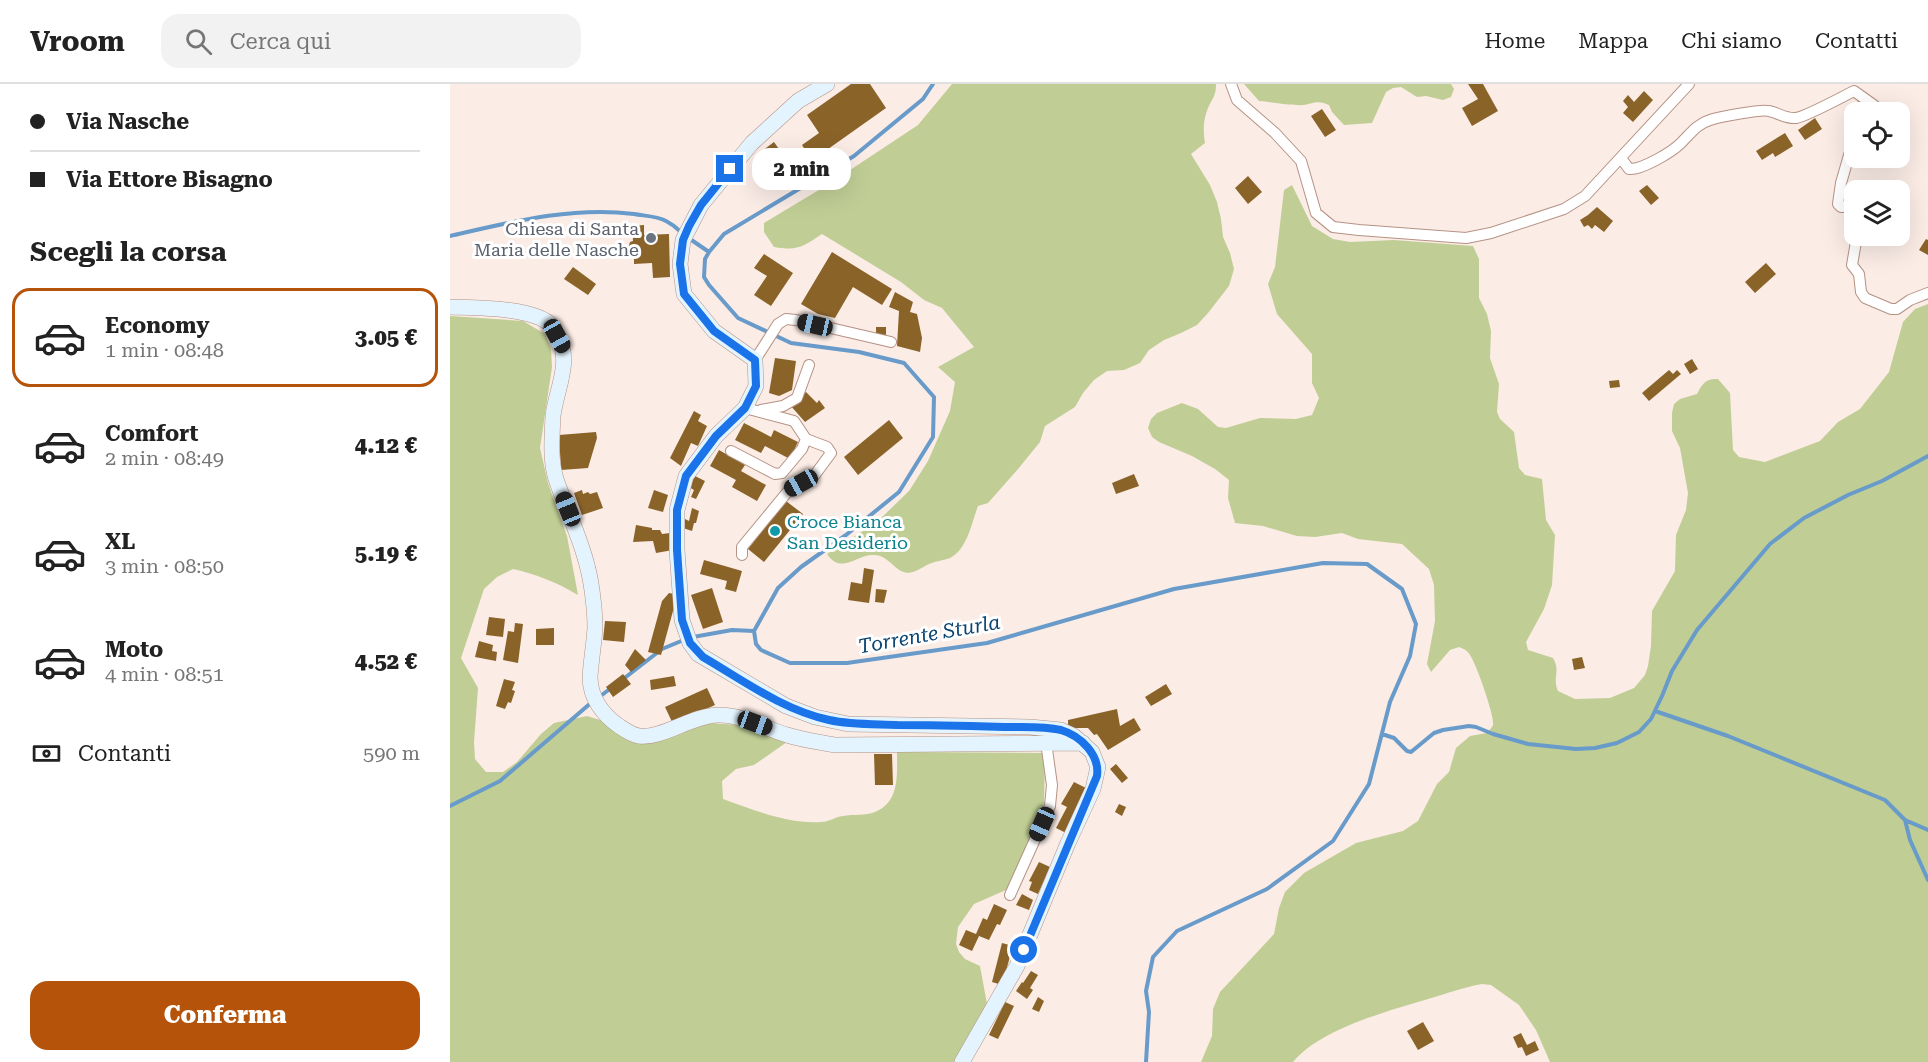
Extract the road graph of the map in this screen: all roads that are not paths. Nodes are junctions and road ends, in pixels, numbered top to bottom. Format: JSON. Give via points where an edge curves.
{"nodes":[{"id":1,"x":827,"y":84,"type":"edge"},
{"id":2,"x":1231,"y":84,"type":"edge"},
{"id":3,"x":1689,"y":84,"type":"edge"},
{"id":4,"x":1869,"y":102,"type":"edge"},
{"id":5,"x":1621,"y":159,"type":"junction"},
{"id":6,"x":1845,"y":168,"type":"edge"},
{"id":7,"x":1844,"y":207,"type":"edge"},
{"id":8,"x":1855,"y":246,"type":"edge"},
{"id":9,"x":1928,"y":293,"type":"edge"},
{"id":10,"x":450,"y":307,"type":"edge"},
{"id":11,"x":891,"y":342,"type":"dead end"},
{"id":12,"x":759,"y":355,"type":"junction"},
{"id":13,"x":809,"y":365,"type":"dead end"},
{"id":14,"x":752,"y":409,"type":"junction"},
{"id":15,"x":806,"y":439,"type":"junction"},
{"id":16,"x":731,"y":451,"type":"dead end"},
{"id":17,"x":742,"y":555,"type":"dead end"},
{"id":18,"x":1046,"y":742,"type":"junction"},
{"id":19,"x":1083,"y":743,"type":"junction"},
{"id":20,"x":1010,"y":895,"type":"dead end"},
{"id":21,"x":962,"y":1062,"type":"edge"}],
"edges":[{"from":1,"to":12,"type":"street","via":[[798,101],[752,143],[701,205],[686,233],[680,264],[684,294],[714,331]]},
{"from":2,"to":5,"type":"street","via":[[1237,100],[1301,161],[1316,213],[1333,226],[1466,238],[1491,233],[1564,209],[1585,196]]},
{"from":3,"to":5,"type":"street"},
{"from":4,"to":5,"type":"street","via":[[1854,91],[1797,118],[1781,117],[1766,110],[1712,119],[1647,164],[1632,170]]},
{"from":6,"to":7,"type":"street","via":[[1838,204]]},
{"from":8,"to":9,"type":"street","via":[[1852,266],[1859,274],[1864,298],[1897,309]]},
{"from":10,"to":18,"type":"street","via":[[533,314],[551,325],[563,347],[563,374],[552,443],[555,477],[589,569],[595,625],[591,686],[596,702],[619,726],[637,736],[646,736],[718,715],[836,745]]},
{"from":11,"to":12,"type":"street","via":[[786,320],[778,324]]},
{"from":12,"to":14,"type":"street"},
{"from":13,"to":14,"type":"street","via":[[797,398],[783,406]]},
{"from":14,"to":15,"type":"street","via":[[794,421]]},
{"from":14,"to":19,"type":"street","via":[[716,436],[686,476],[677,510],[684,628],[694,650],[786,706],[823,719],[848,724],[1030,727],[1061,730]]},
{"from":15,"to":16,"type":"street","via":[[782,473],[775,474]]},
{"from":15,"to":17,"type":"street","via":[[827,447],[831,453],[814,476],[789,490],[742,547]]},
{"from":18,"to":19,"type":"street"},
{"from":18,"to":20,"type":"street","via":[[1052,785],[1050,806]]},
{"from":19,"to":21,"type":"street","via":[[1098,767],[1093,789],[1017,966]]}]}
